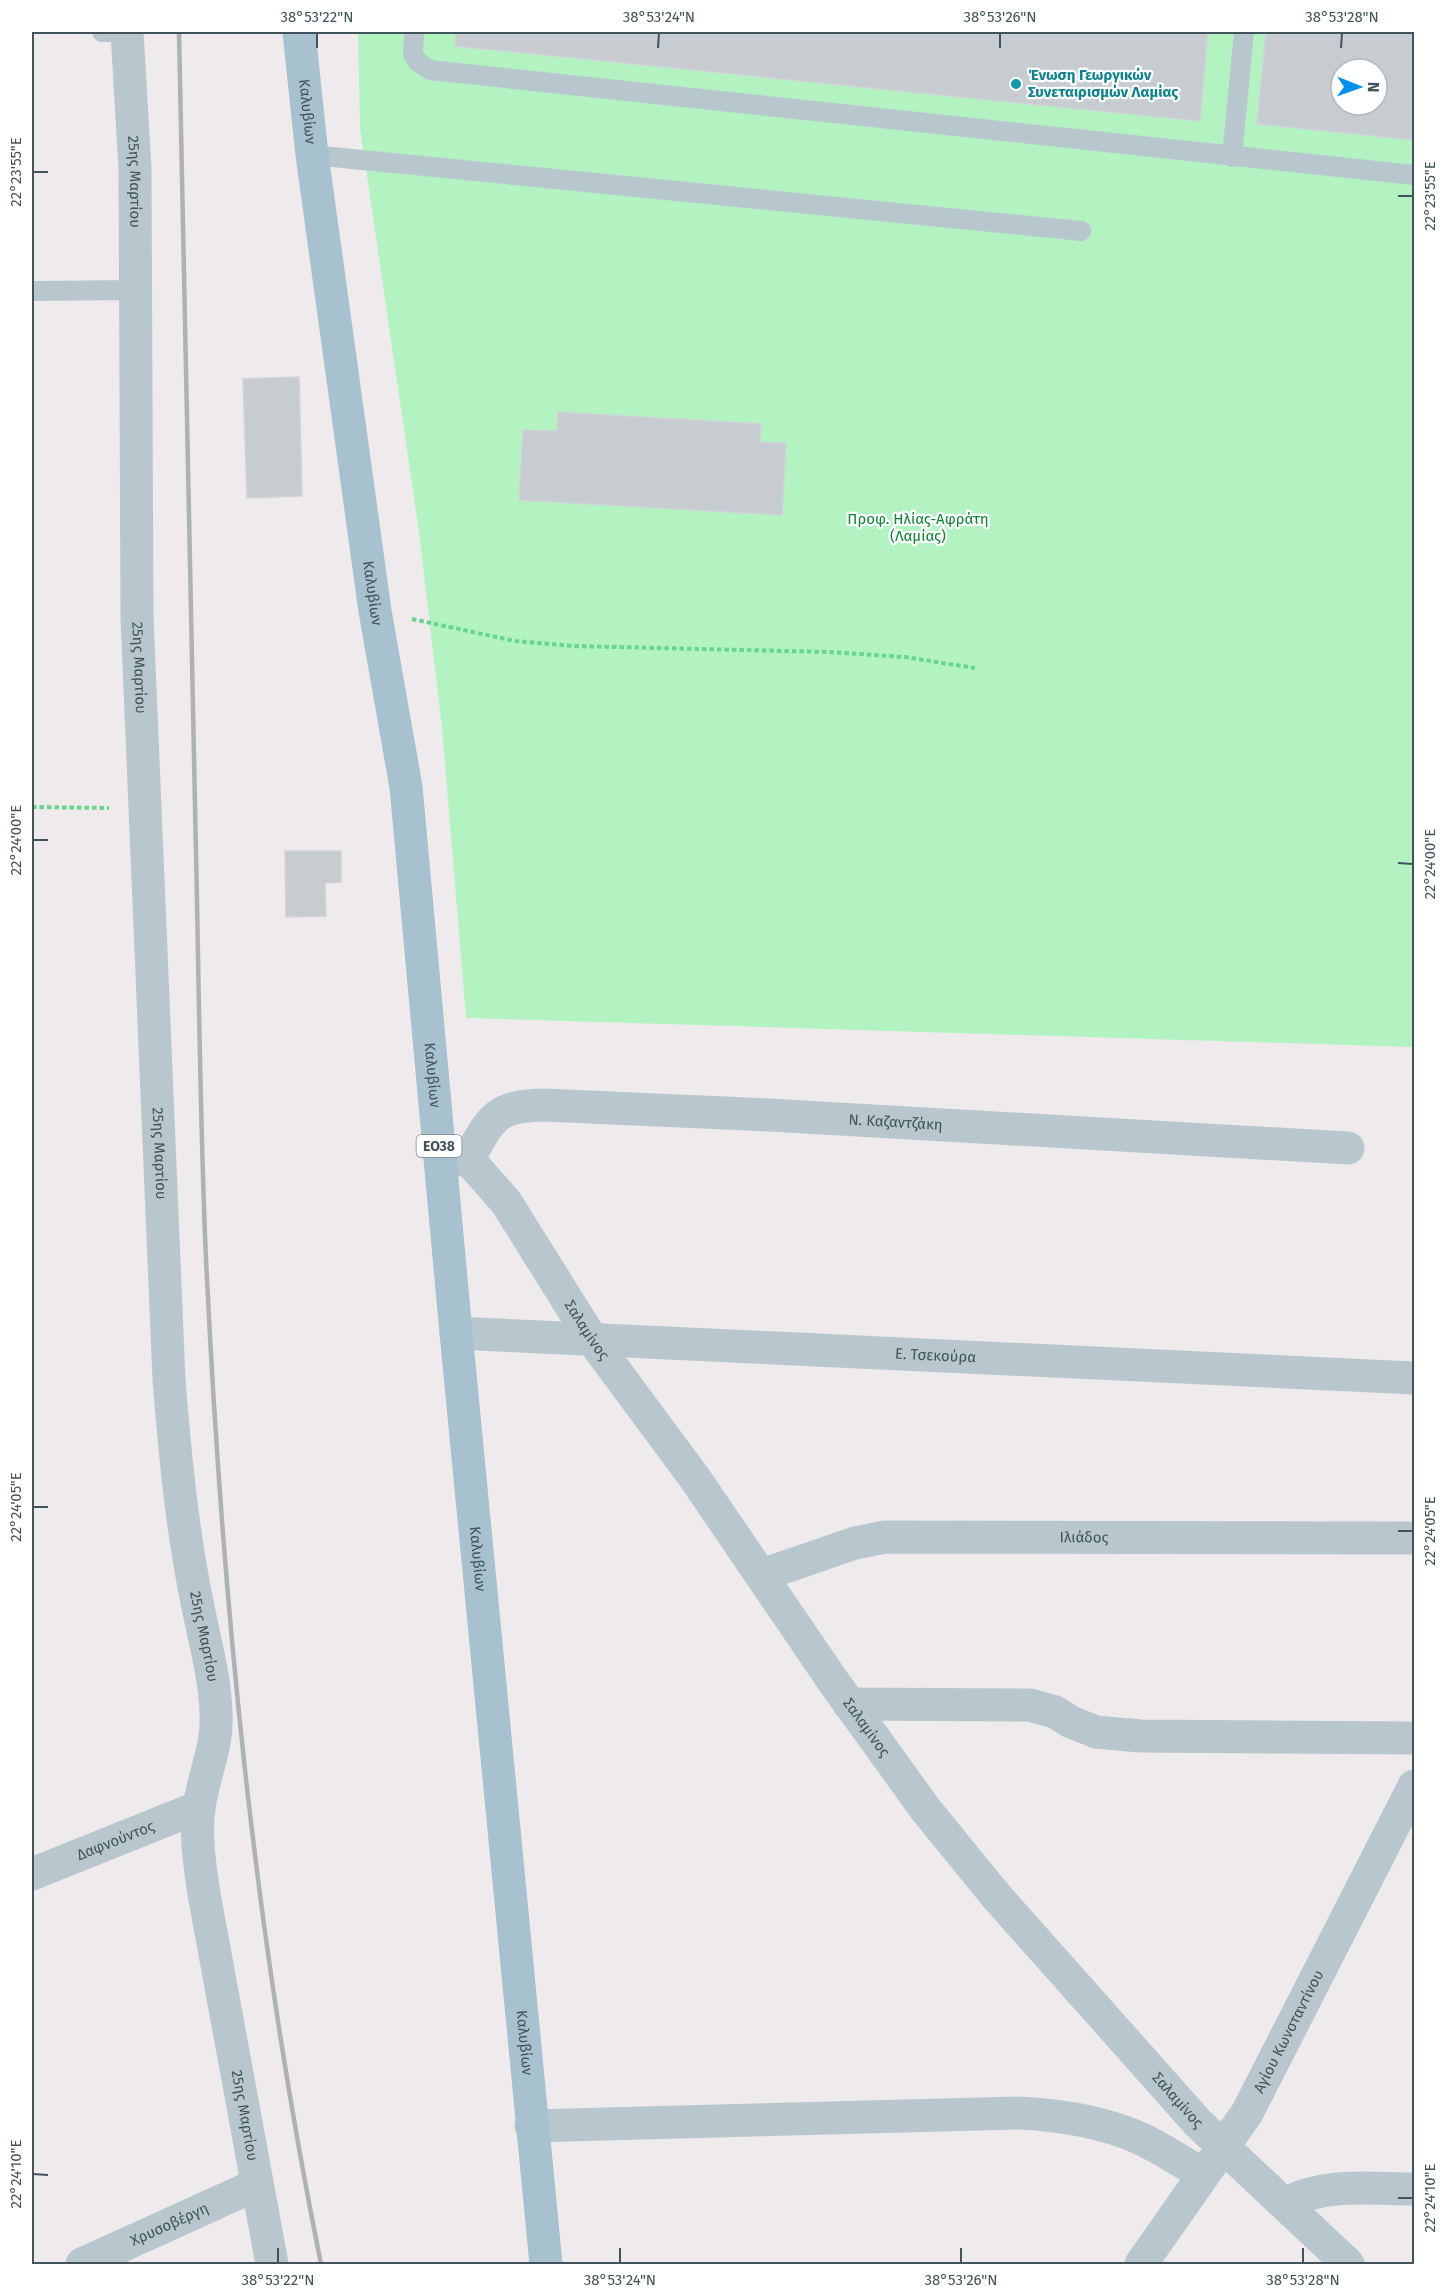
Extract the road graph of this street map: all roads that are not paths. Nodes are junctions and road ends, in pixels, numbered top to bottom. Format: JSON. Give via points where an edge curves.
{"nodes":[{"id":1,"x":102,"y":32,"type":"edge"},
{"id":2,"x":127,"y":32,"type":"edge"},
{"id":3,"x":299,"y":32,"type":"edge"},
{"id":4,"x":414,"y":32,"type":"edge"},
{"id":5,"x":1244,"y":32,"type":"edge"},
{"id":6,"x":312,"y":155,"type":"junction"},
{"id":7,"x":1232,"y":157,"type":"junction"},
{"id":8,"x":1414,"y":175,"type":"edge"},
{"id":9,"x":1081,"y":231,"type":"dead end"},
{"id":10,"x":136,"y":290,"type":"junction"},
{"id":11,"x":32,"y":291,"type":"edge"},
{"id":12,"x":1348,"y":1148,"type":"dead end"},
{"id":13,"x":454,"y":1160,"type":"junction"},
{"id":14,"x":456,"y":1333,"type":"junction"},
{"id":15,"x":591,"y":1338,"type":"junction"},
{"id":16,"x":1414,"y":1378,"type":"edge"},
{"id":17,"x":1414,"y":1538,"type":"edge"},
{"id":18,"x":762,"y":1575,"type":"junction"},
{"id":19,"x":849,"y":1704,"type":"junction"},
{"id":20,"x":1414,"y":1738,"type":"edge"},
{"id":21,"x":1414,"y":1786,"type":"edge"},
{"id":22,"x":199,"y":1807,"type":"junction"},
{"id":23,"x":32,"y":1874,"type":"edge"},
{"id":24,"x":531,"y":2126,"type":"junction"},
{"id":25,"x":1223,"y":2148,"type":"junction"},
{"id":26,"x":1203,"y":2174,"type":"junction"},
{"id":27,"x":256,"y":2185,"type":"junction"},
{"id":28,"x":1414,"y":2189,"type":"edge"},
{"id":29,"x":1285,"y":2204,"type":"junction"},
{"id":30,"x":82,"y":2265,"type":"edge"},
{"id":31,"x":272,"y":2265,"type":"edge"},
{"id":32,"x":546,"y":2265,"type":"edge"},
{"id":33,"x":1141,"y":2265,"type":"edge"},
{"id":34,"x":1348,"y":2265,"type":"edge"}],
"edges":[{"from":1,"to":2,"type":"lane"},
{"from":2,"to":10,"type":"street","name":"25ης Μαρτίου","via":[[135,169]]},
{"from":3,"to":6,"type":"main road","name":"Καλυβίων","number":"ΕΟ38"},
{"from":4,"to":7,"type":"lane","via":[[413,54],[430,69]]},
{"from":5,"to":7,"type":"lane"},
{"from":6,"to":9,"type":"lane"},
{"from":6,"to":13,"type":"main road","name":"Καλυβίων","number":"ΕΟ38","via":[[375,610],[406,787]]},
{"from":7,"to":8,"type":"lane"},
{"from":10,"to":11,"type":"lane"},
{"from":10,"to":22,"type":"street","name":"25ης Μαρτίου","via":[[137,617],[172,1424],[196,1601],[213,1674],[217,1715],[215,1745]]},
{"from":12,"to":13,"type":"street","name":"Ν. Καζαντζάκη","via":[[544,1105],[520,1106],[500,1113]]},
{"from":13,"to":14,"type":"main road","name":"Καλυβίων","number":"ΕΟ38"},
{"from":13,"to":15,"type":"street","name":"Σαλαμίνος","via":[[506,1202]]},
{"from":14,"to":15,"type":"street","name":"Ε. Τσεκούρα"},
{"from":14,"to":24,"type":"main road","name":"Καλυβίων","number":"ΕΟ38"},
{"from":15,"to":16,"type":"street","name":"Ε. Τσεκούρα"},
{"from":15,"to":18,"type":"street","name":"Σαλαμίνος"},
{"from":17,"to":18,"type":"street","name":"Ιλιάδος","via":[[885,1537],[855,1543]]},
{"from":18,"to":19,"type":"street","name":"Σαλαμίνος"},
{"from":19,"to":20,"type":"street","via":[[1030,1705],[1055,1712],[1095,1732],[1140,1736]]},
{"from":19,"to":25,"type":"street","name":"Σαλαμίνος","via":[[926,1810],[997,1897]]},
{"from":21,"to":25,"type":"street","name":"Αγίου Κωνσταντίνου","via":[[1247,2113]]},
{"from":22,"to":23,"type":"street","name":"Δαφνούντος"},
{"from":22,"to":27,"type":"street","name":"25ης Μαρτίου","via":[[204,1894]]},
{"from":24,"to":26,"type":"street","via":[[1041,2114],[1119,2130]]},
{"from":24,"to":32,"type":"main road","name":"Καλυβίων","number":"ΕΟ38"},
{"from":25,"to":26,"type":"street","name":"Αγίου Κωνσταντίνου"},
{"from":25,"to":29,"type":"street","name":"Σαλαμίνος"},
{"from":26,"to":33,"type":"street","name":"Αγίου Κωνσταντίνου"},
{"from":27,"to":30,"type":"street","name":"Χρυσοβέργη"},
{"from":27,"to":31,"type":"street","name":"25ης Μαρτίου"},
{"from":28,"to":29,"type":"street","via":[[1334,2189],[1307,2194]]},
{"from":29,"to":34,"type":"street","name":"Σαλαμίνος"}]}
